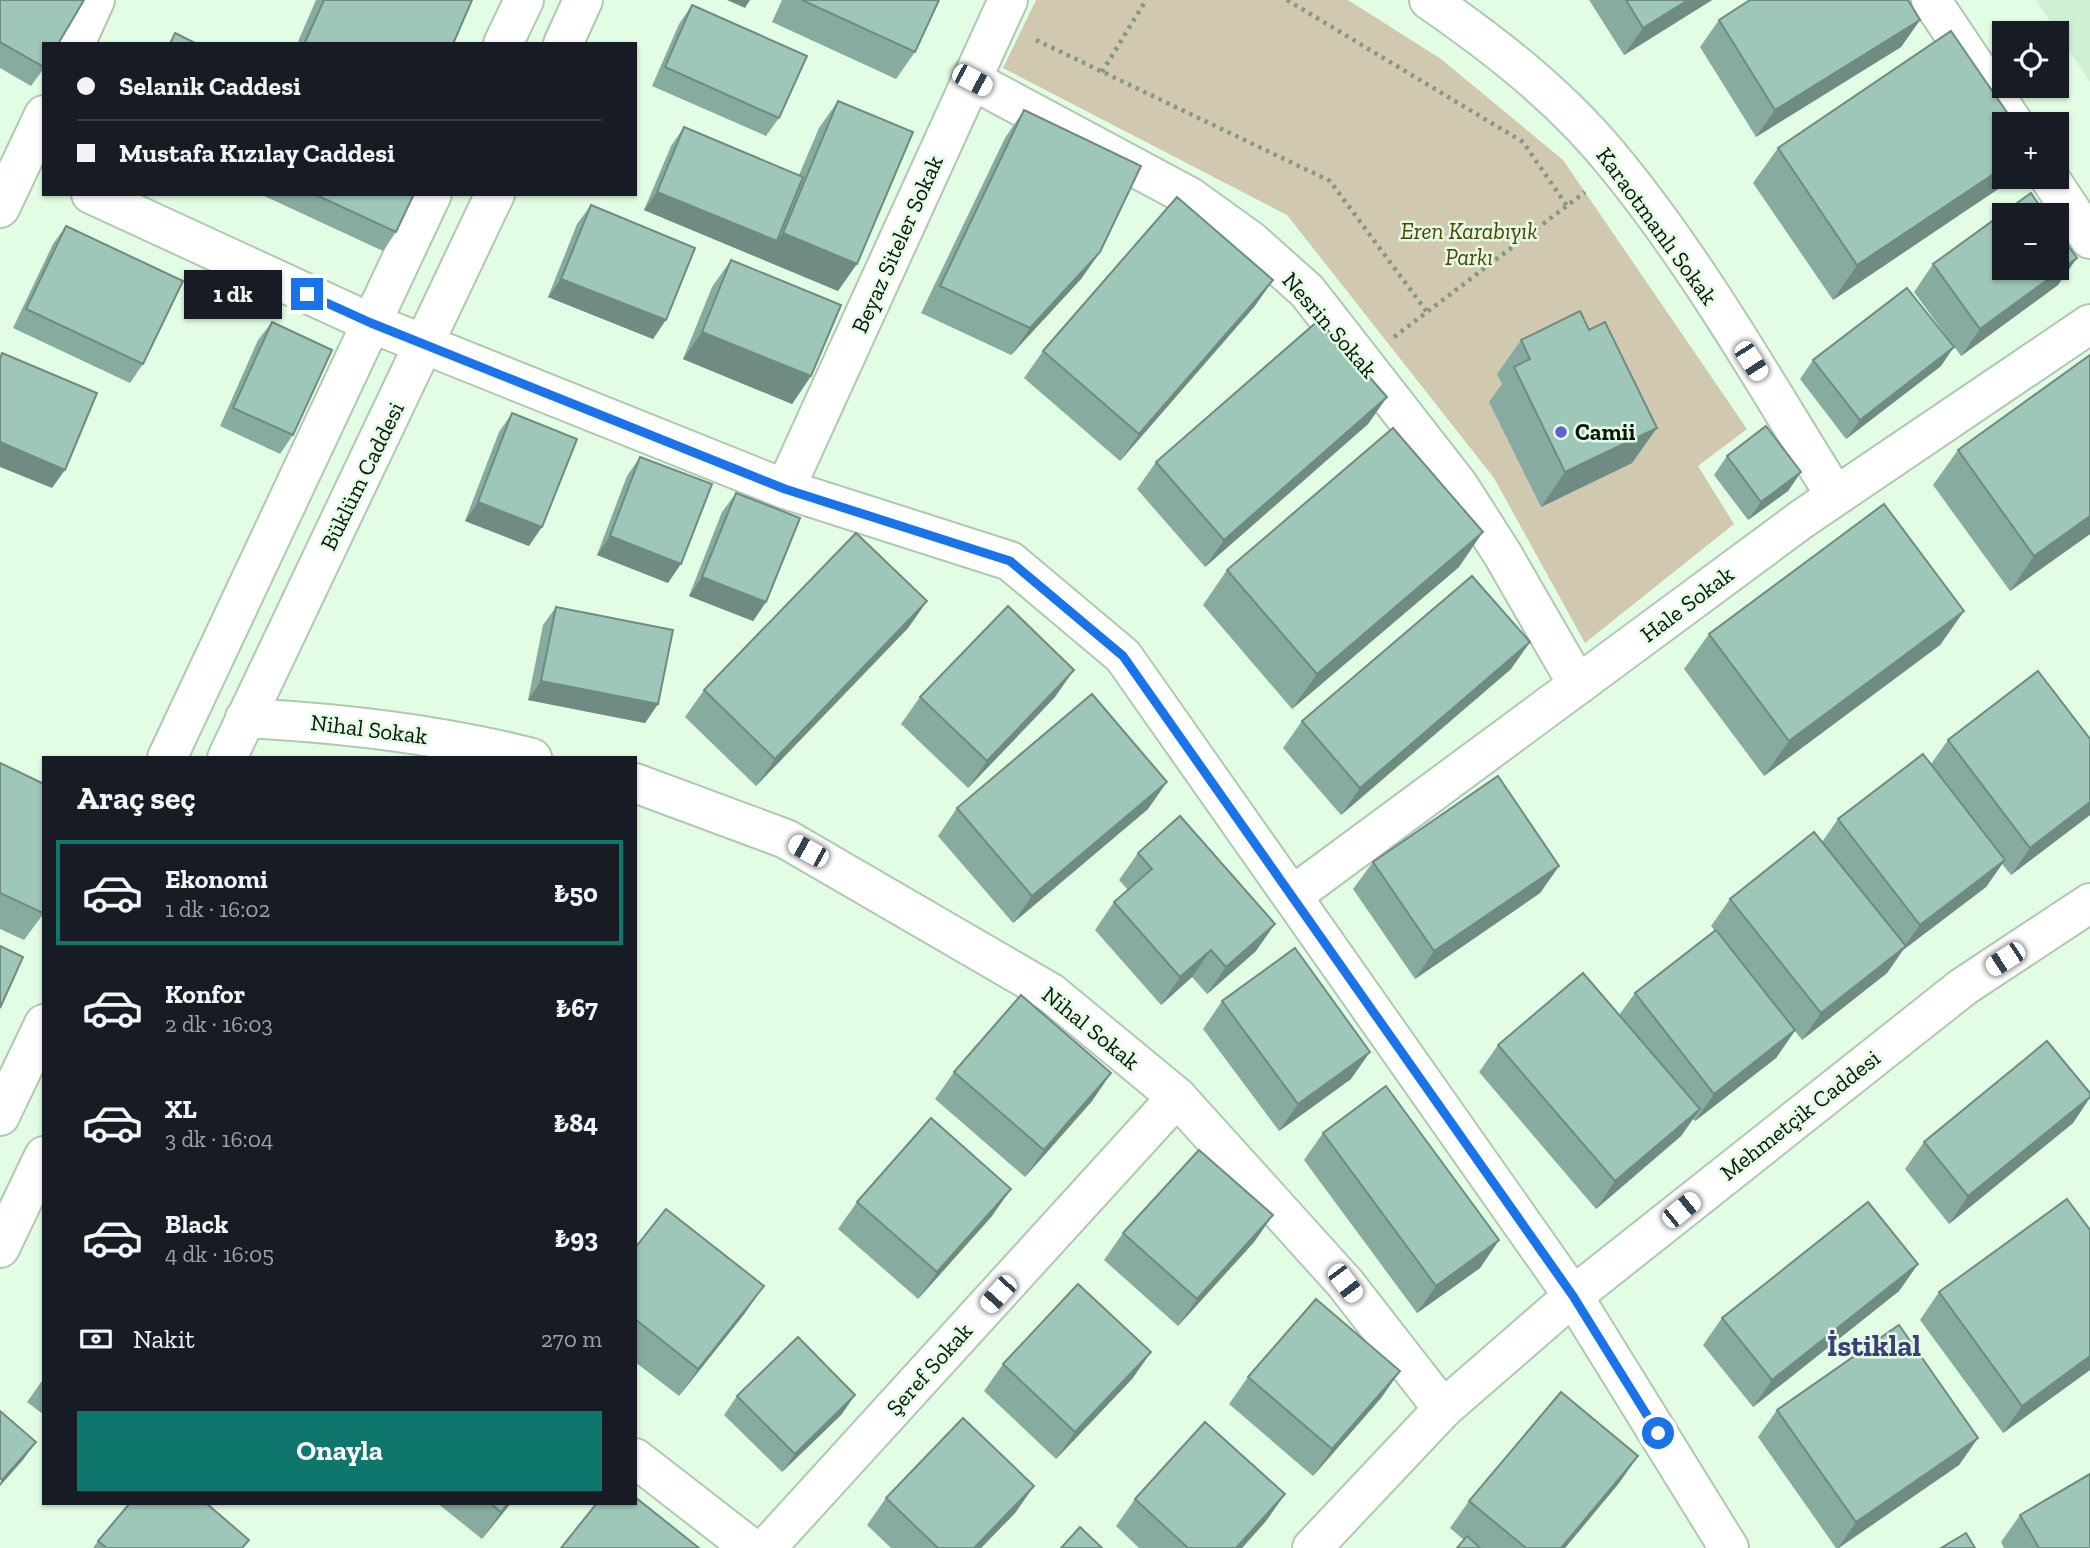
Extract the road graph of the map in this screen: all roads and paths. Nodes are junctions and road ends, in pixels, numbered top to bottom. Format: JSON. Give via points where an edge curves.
{"nodes":[{"id":1,"x":95,"y":0,"type":"edge"},
{"id":2,"x":524,"y":0,"type":"edge"},
{"id":3,"x":583,"y":0,"type":"edge"},
{"id":4,"x":1146,"y":0,"type":"edge"},
{"id":5,"x":1287,"y":0,"type":"edge"},
{"id":6,"x":1429,"y":0,"type":"edge"},
{"id":7,"x":1931,"y":0,"type":"edge"},
{"id":8,"x":1003,"y":11,"type":"edge"},
{"id":9,"x":76,"y":42,"type":"edge"},
{"id":10,"x":504,"y":42,"type":"edge"},
{"id":11,"x":565,"y":42,"type":"edge"},
{"id":12,"x":1102,"y":72,"type":"junction"},
{"id":13,"x":972,"y":80,"type":"junction"},
{"id":14,"x":2006,"y":112,"type":"edge"},
{"id":15,"x":42,"y":119,"type":"edge"},
{"id":16,"x":22,"y":162,"type":"edge"},
{"id":17,"x":1619,"y":167,"type":"junction"},
{"id":18,"x":2057,"y":189,"type":"edge"},
{"id":19,"x":94,"y":196,"type":"edge"},
{"id":20,"x":431,"y":196,"type":"edge"},
{"id":21,"x":494,"y":196,"type":"edge"},
{"id":22,"x":1567,"y":206,"type":"junction"},
{"id":23,"x":0,"y":208,"type":"edge"},
{"id":24,"x":2090,"y":239,"type":"edge"},
{"id":25,"x":1427,"y":312,"type":"junction"},
{"id":26,"x":371,"y":323,"type":"junction"},
{"id":27,"x":2090,"y":324,"type":"edge"},
{"id":28,"x":425,"y":345,"type":"junction"},
{"id":29,"x":1362,"y":360,"type":"junction"},
{"id":30,"x":785,"y":489,"type":"junction"},
{"id":31,"x":1835,"y":495,"type":"junction"},
{"id":32,"x":1578,"y":685,"type":"junction"},
{"id":33,"x":245,"y":718,"type":"junction"},
{"id":34,"x":168,"y":756,"type":"edge"},
{"id":35,"x":228,"y":756,"type":"edge"},
{"id":36,"x":525,"y":756,"type":"edge"},
{"id":37,"x":637,"y":784,"type":"edge"},
{"id":38,"x":1292,"y":896,"type":"junction"},
{"id":39,"x":2090,"y":903,"type":"edge"},
{"id":40,"x":42,"y":1028,"type":"edge"},
{"id":41,"x":1177,"y":1097,"type":"junction"},
{"id":42,"x":0,"y":1116,"type":"edge"},
{"id":43,"x":42,"y":1160,"type":"edge"},
{"id":44,"x":0,"y":1248,"type":"edge"},
{"id":45,"x":1573,"y":1296,"type":"junction"},
{"id":46,"x":1443,"y":1409,"type":"junction"},
{"id":47,"x":637,"y":1460,"type":"edge"},
{"id":48,"x":751,"y":1548,"type":"edge"},
{"id":49,"x":766,"y":1548,"type":"edge"},
{"id":50,"x":1312,"y":1548,"type":"edge"},
{"id":51,"x":1729,"y":1548,"type":"edge"}],
"edges":[{"from":1,"to":9,"type":"street"},
{"from":2,"to":10,"type":"street"},
{"from":3,"to":11,"type":"street"},
{"from":4,"to":12,"type":"path"},
{"from":5,"to":22,"type":"path","via":[[1523,142]]},
{"from":6,"to":17,"type":"street","name":"Karaotmanlı Sokak","via":[[1485,38],[1557,100]]},
{"from":7,"to":14,"type":"street"},
{"from":8,"to":12,"type":"path"},
{"from":8,"to":13,"type":"street","name":"Beyaz Siteler Sokak"},
{"from":12,"to":25,"type":"path","via":[[1330,181]]},
{"from":13,"to":29,"type":"street","name":"Nesrin Sokak","via":[[1200,204],[1307,291]]},
{"from":13,"to":30,"type":"street","name":"Beyaz Siteler Sokak"},
{"from":15,"to":16,"type":"street"},
{"from":16,"to":23,"type":"street"},
{"from":17,"to":22,"type":"path"},
{"from":17,"to":31,"type":"street","name":"Karaotmanlı Sokak","via":[[1680,250]]},
{"from":18,"to":24,"type":"street"},
{"from":19,"to":26,"type":"street"},
{"from":20,"to":26,"type":"street"},
{"from":21,"to":28,"type":"street","name":"Büklüm Caddesi"},
{"from":22,"to":25,"type":"path"},
{"from":25,"to":29,"type":"path"},
{"from":26,"to":28,"type":"street"},
{"from":26,"to":34,"type":"street"},
{"from":27,"to":31,"type":"street","name":"Hale Sokak"},
{"from":28,"to":30,"type":"street"},
{"from":28,"to":33,"type":"street","name":"Büklüm Caddesi"},
{"from":29,"to":32,"type":"street","name":"Nesrin Sokak","via":[[1459,486]]},
{"from":30,"to":38,"type":"street","via":[[1010,561],[1123,656]]},
{"from":31,"to":32,"type":"street","name":"Hale Sokak"},
{"from":32,"to":38,"type":"street","name":"Hale Sokak"},
{"from":33,"to":35,"type":"street","name":"Büklüm Caddesi"},
{"from":33,"to":36,"type":"street","name":"Nihal Sokak","via":[[309,721],[469,742]]},
{"from":37,"to":41,"type":"street","name":"Nihal Sokak","via":[[786,839],[897,901],[1051,993]]},
{"from":38,"to":45,"type":"street"},
{"from":39,"to":45,"type":"street","name":"Mehmetçik Caddesi","via":[[1962,987]]},
{"from":40,"to":42,"type":"street"},
{"from":41,"to":46,"type":"street","name":"Nihal Sokak","via":[[1345,1283]]},
{"from":41,"to":49,"type":"street","name":"Şeref Sokak"},
{"from":43,"to":44,"type":"street"},
{"from":45,"to":46,"type":"street","name":"Mehmetçik Caddesi"},
{"from":45,"to":51,"type":"street"},
{"from":46,"to":50,"type":"street","name":"Mehmetçik Caddesi"},
{"from":47,"to":48,"type":"street"}]}
